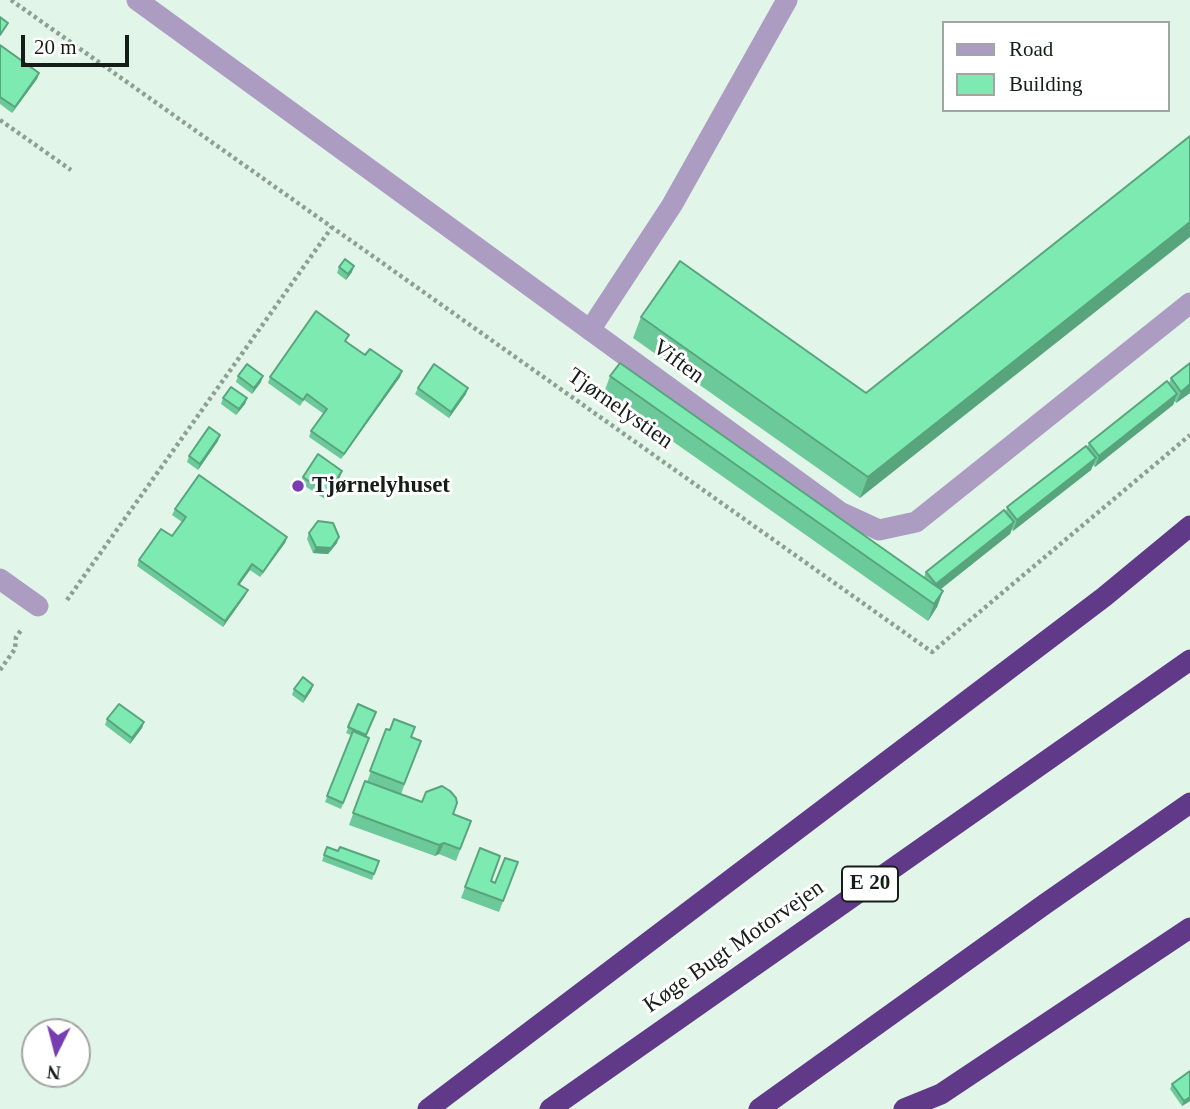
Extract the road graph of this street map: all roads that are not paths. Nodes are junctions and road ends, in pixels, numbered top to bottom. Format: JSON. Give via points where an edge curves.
{"nodes":[{"id":1,"x":137,"y":0,"type":"edge"},
{"id":2,"x":787,"y":0,"type":"edge"},
{"id":3,"x":1190,"y":303,"type":"edge"},
{"id":4,"x":590,"y":330,"type":"junction"},
{"id":5,"x":1190,"y":526,"type":"edge"},
{"id":6,"x":0,"y":579,"type":"edge"},
{"id":7,"x":38,"y":606,"type":"road end"},
{"id":8,"x":1190,"y":660,"type":"edge"},
{"id":9,"x":1190,"y":803,"type":"edge"},
{"id":10,"x":1190,"y":928,"type":"edge"},
{"id":11,"x":428,"y":1109,"type":"edge"},
{"id":12,"x":550,"y":1109,"type":"edge"},
{"id":13,"x":759,"y":1109,"type":"edge"},
{"id":14,"x":904,"y":1109,"type":"edge"}],
"edges":[{"from":1,"to":4,"type":"street","name":"Viften"},
{"from":2,"to":4,"type":"street","via":[[672,205]]},
{"from":3,"to":4,"type":"street","name":"Viften","via":[[916,522],[879,530],[840,512]]},
{"from":5,"to":11,"type":"highway","via":[[1104,597]]},
{"from":6,"to":7,"type":"street"},
{"from":8,"to":12,"type":"highway","name":"Køge Bugt Motorvejen","number":"E 20"},
{"from":9,"to":13,"type":"highway"},
{"from":10,"to":14,"type":"highway","via":[[941,1094]]}]}
